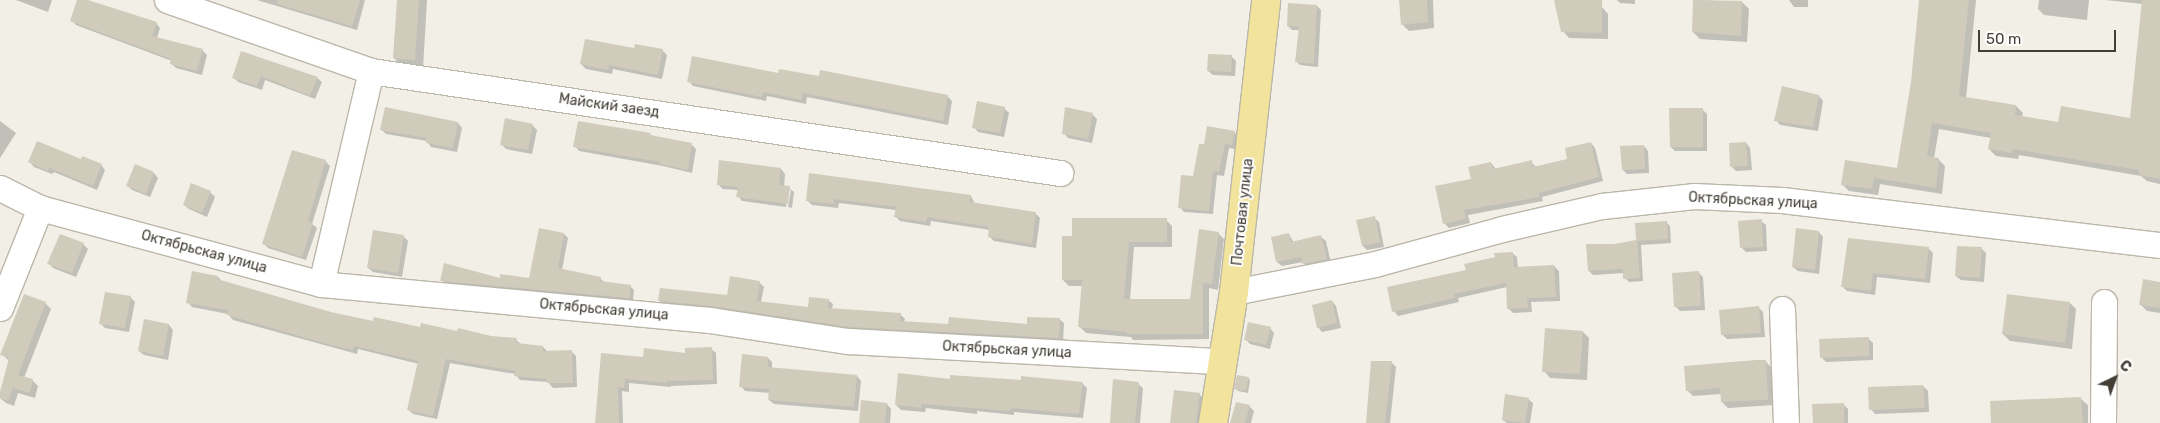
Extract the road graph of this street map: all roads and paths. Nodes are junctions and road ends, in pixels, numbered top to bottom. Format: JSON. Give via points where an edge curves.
{"nodes":[{"id":1,"x":167,"y":0,"type":"edge"},
{"id":2,"x":1266,"y":0,"type":"edge"},
{"id":3,"x":371,"y":72,"type":"junction"},
{"id":4,"x":1060,"y":173,"type":"dead end"},
{"id":5,"x":0,"y":188,"type":"edge"},
{"id":6,"x":40,"y":208,"type":"junction"},
{"id":7,"x":2160,"y":245,"type":"edge"},
{"id":8,"x":321,"y":284,"type":"junction"},
{"id":9,"x":1234,"y":292,"type":"junction"},
{"id":10,"x":2104,"y":302,"type":"dead end"},
{"id":11,"x":0,"y":308,"type":"edge"},
{"id":12,"x":1782,"y":309,"type":"dead end"},
{"id":13,"x":1222,"y":361,"type":"junction"},
{"id":14,"x":1213,"y":423,"type":"edge"},
{"id":15,"x":1786,"y":423,"type":"edge"},
{"id":16,"x":2103,"y":423,"type":"edge"}],
"edges":[{"from":1,"to":3,"type":"street","name":"Майский заезд"},
{"from":2,"to":9,"type":"main road","name":"Почтовая улица"},
{"from":3,"to":4,"type":"street","name":"Майский заезд"},
{"from":3,"to":8,"type":"street"},
{"from":5,"to":6,"type":"street","name":"Октябрьская улица"},
{"from":6,"to":8,"type":"street","name":"Октябрьская улица"},
{"from":6,"to":11,"type":"street"},
{"from":7,"to":9,"type":"street","name":"Октябрьская улица","via":[[1782,200],[1694,196],[1602,206],[1502,229],[1376,264]]},
{"from":8,"to":13,"type":"street","name":"Октябрьская улица","via":[[710,320],[848,341]]},
{"from":9,"to":13,"type":"main road","name":"Почтовая улица"},
{"from":10,"to":16,"type":"street"},
{"from":12,"to":15,"type":"street"},
{"from":13,"to":14,"type":"main road","name":"Почтовая улица"}]}
